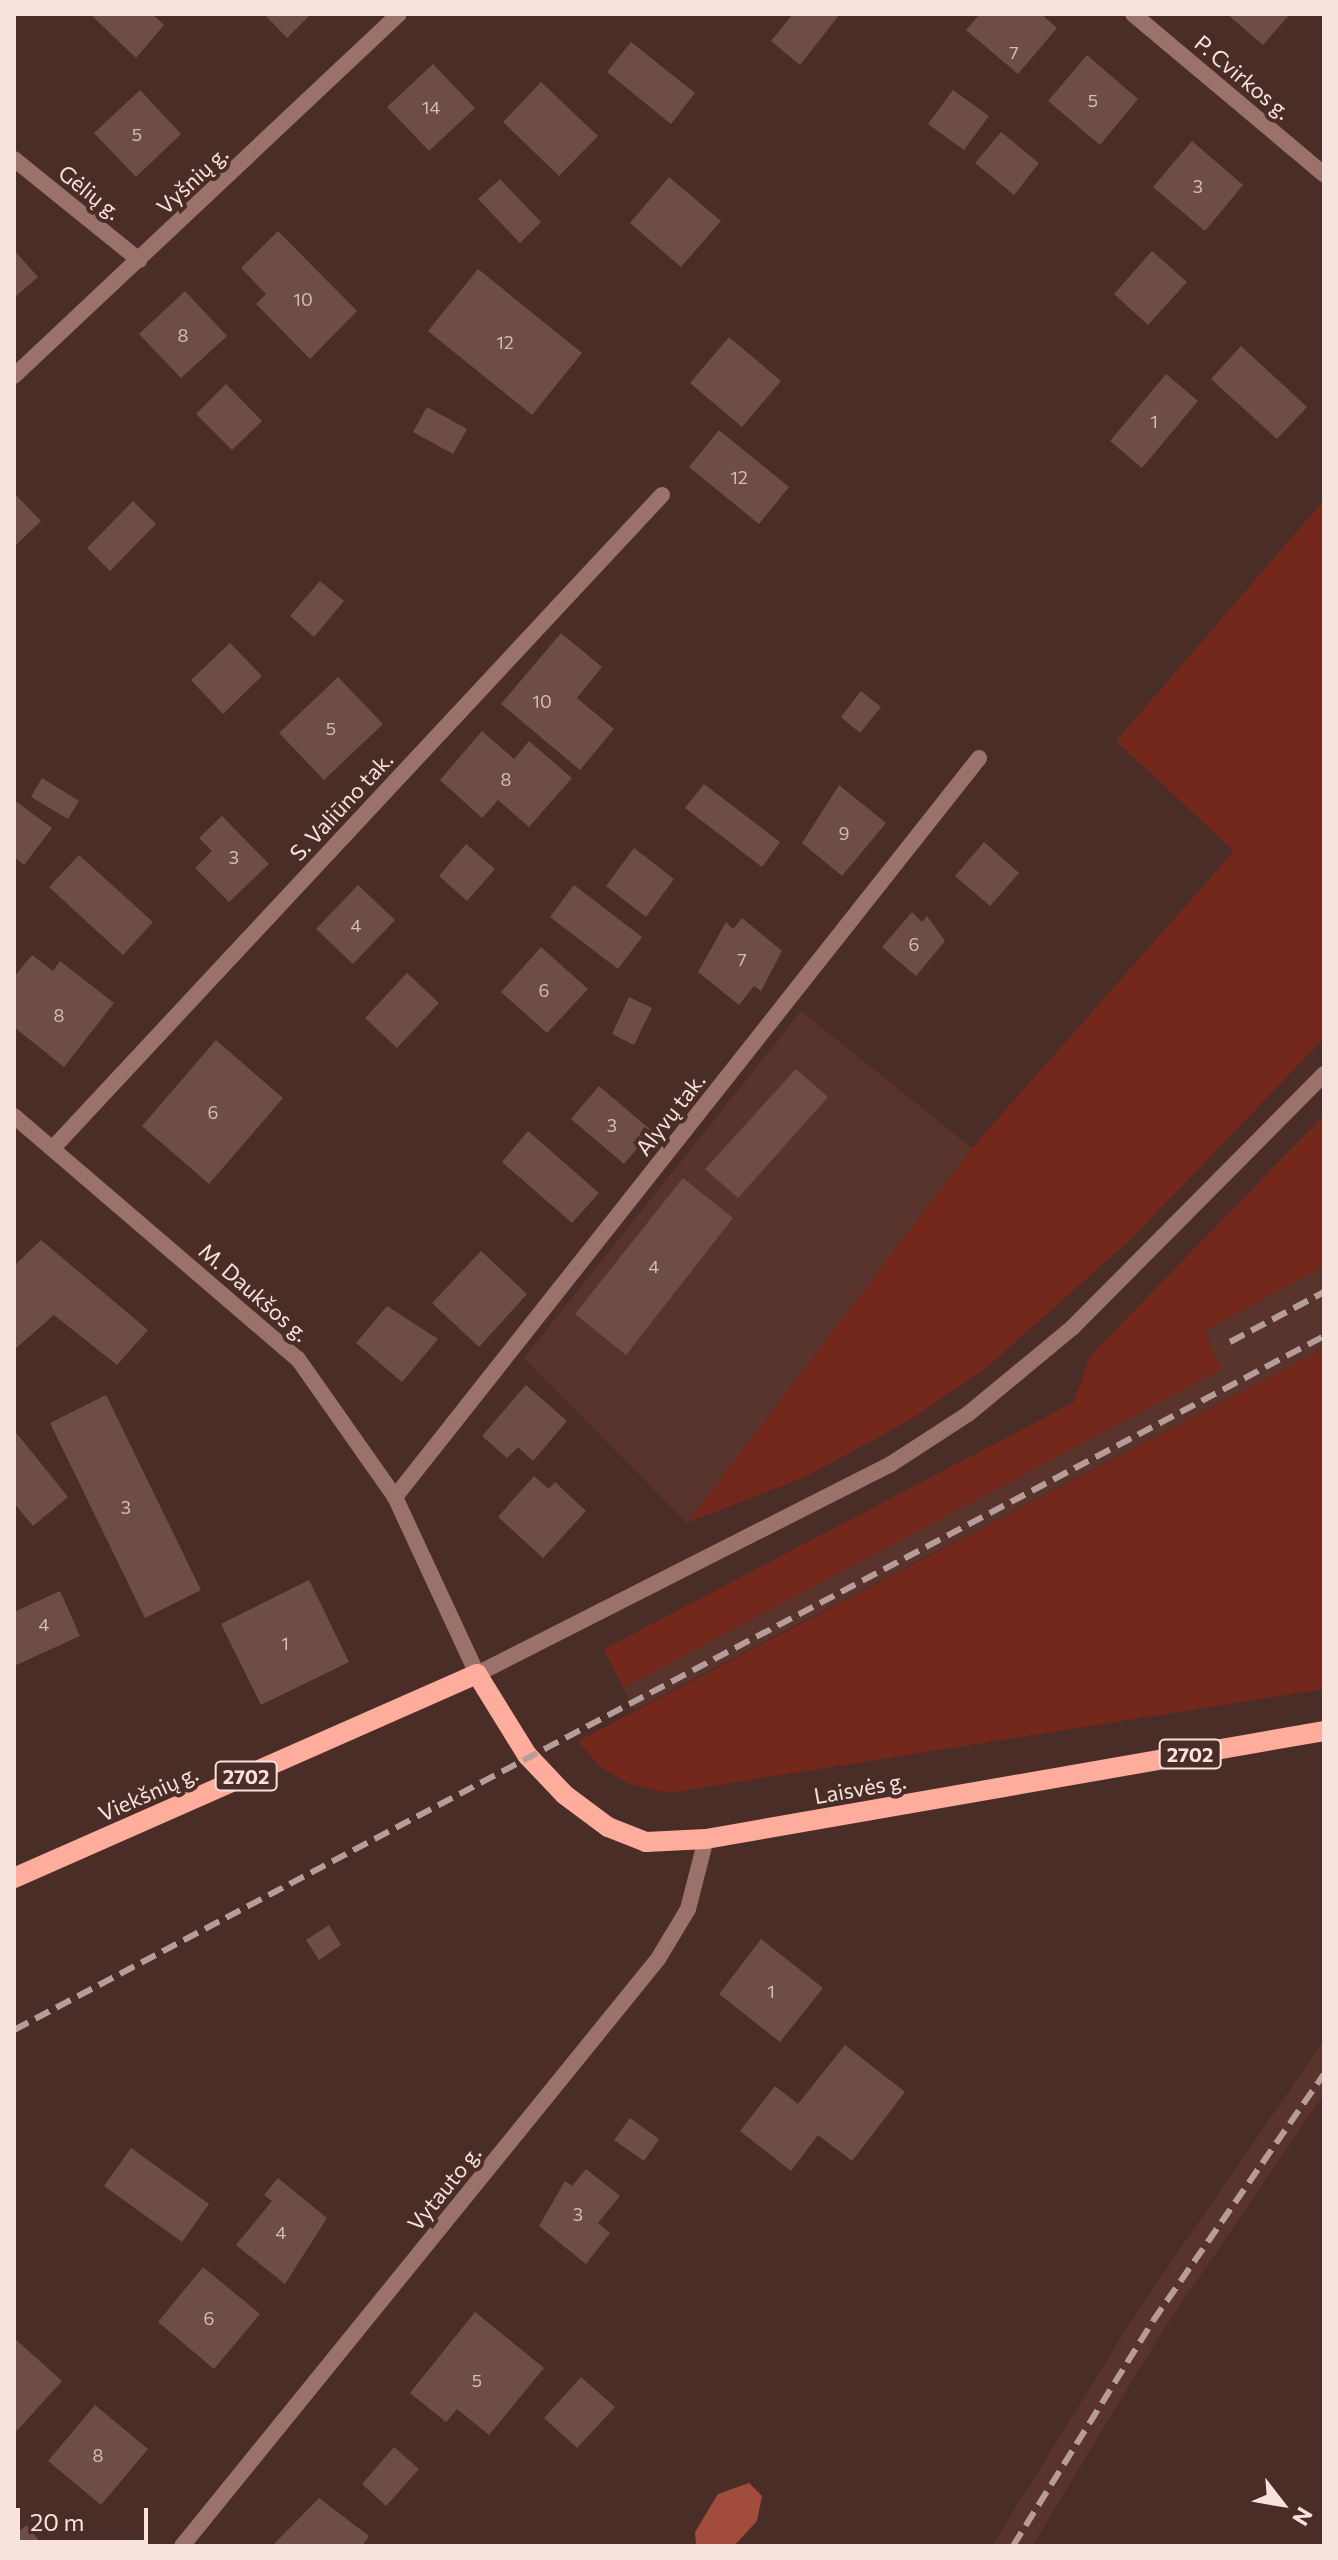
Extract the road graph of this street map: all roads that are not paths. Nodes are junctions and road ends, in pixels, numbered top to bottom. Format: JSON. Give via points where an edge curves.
{"nodes":[{"id":1,"x":399,"y":14,"type":"edge"},
{"id":2,"x":1133,"y":14,"type":"edge"},
{"id":3,"x":14,"y":159,"type":"edge"},
{"id":4,"x":1324,"y":174,"type":"edge"},
{"id":5,"x":139,"y":260,"type":"junction"},
{"id":6,"x":14,"y":376,"type":"edge"},
{"id":7,"x":662,"y":495,"type":"dead end"},
{"id":8,"x":979,"y":758,"type":"dead end"},
{"id":9,"x":1324,"y":1074,"type":"edge"},
{"id":10,"x":14,"y":1116,"type":"edge"},
{"id":11,"x":53,"y":1148,"type":"junction"},
{"id":12,"x":395,"y":1497,"type":"junction"},
{"id":13,"x":477,"y":1674,"type":"junction"},
{"id":14,"x":1324,"y":1731,"type":"edge"},
{"id":15,"x":706,"y":1839,"type":"junction"},
{"id":16,"x":14,"y":1878,"type":"edge"},
{"id":17,"x":182,"y":2546,"type":"edge"}],
"edges":[{"from":1,"to":5,"type":"street","name":"Vyšnių g."},
{"from":2,"to":4,"type":"street","name":"P. Cvirkos g."},
{"from":3,"to":5,"type":"street","name":"Gėlių g."},
{"from":5,"to":6,"type":"street","name":"Vyšnių g."},
{"from":7,"to":11,"type":"street","name":"S. Valiūno tak."},
{"from":8,"to":12,"type":"street","name":"Alyvų tak."},
{"from":9,"to":13,"type":"street","via":[[1072,1328],[968,1414],[891,1464]]},
{"from":10,"to":11,"type":"street","name":"M. Daukšos g."},
{"from":11,"to":12,"type":"street","name":"M. Daukšos g.","via":[[298,1359]]},
{"from":12,"to":13,"type":"street","name":"M. Daukšos g."},
{"from":13,"to":15,"type":"main road","name":"Laisvės g.","number":"2702","via":[[527,1755],[608,1827],[646,1842]]},
{"from":13,"to":16,"type":"main road","name":"Viekšnių g.","number":"2702"},
{"from":14,"to":15,"type":"main road","name":"Laisvės g.","number":"2702"},
{"from":15,"to":17,"type":"street","name":"Vytauto g.","via":[[688,1909],[658,1959]]}]}
